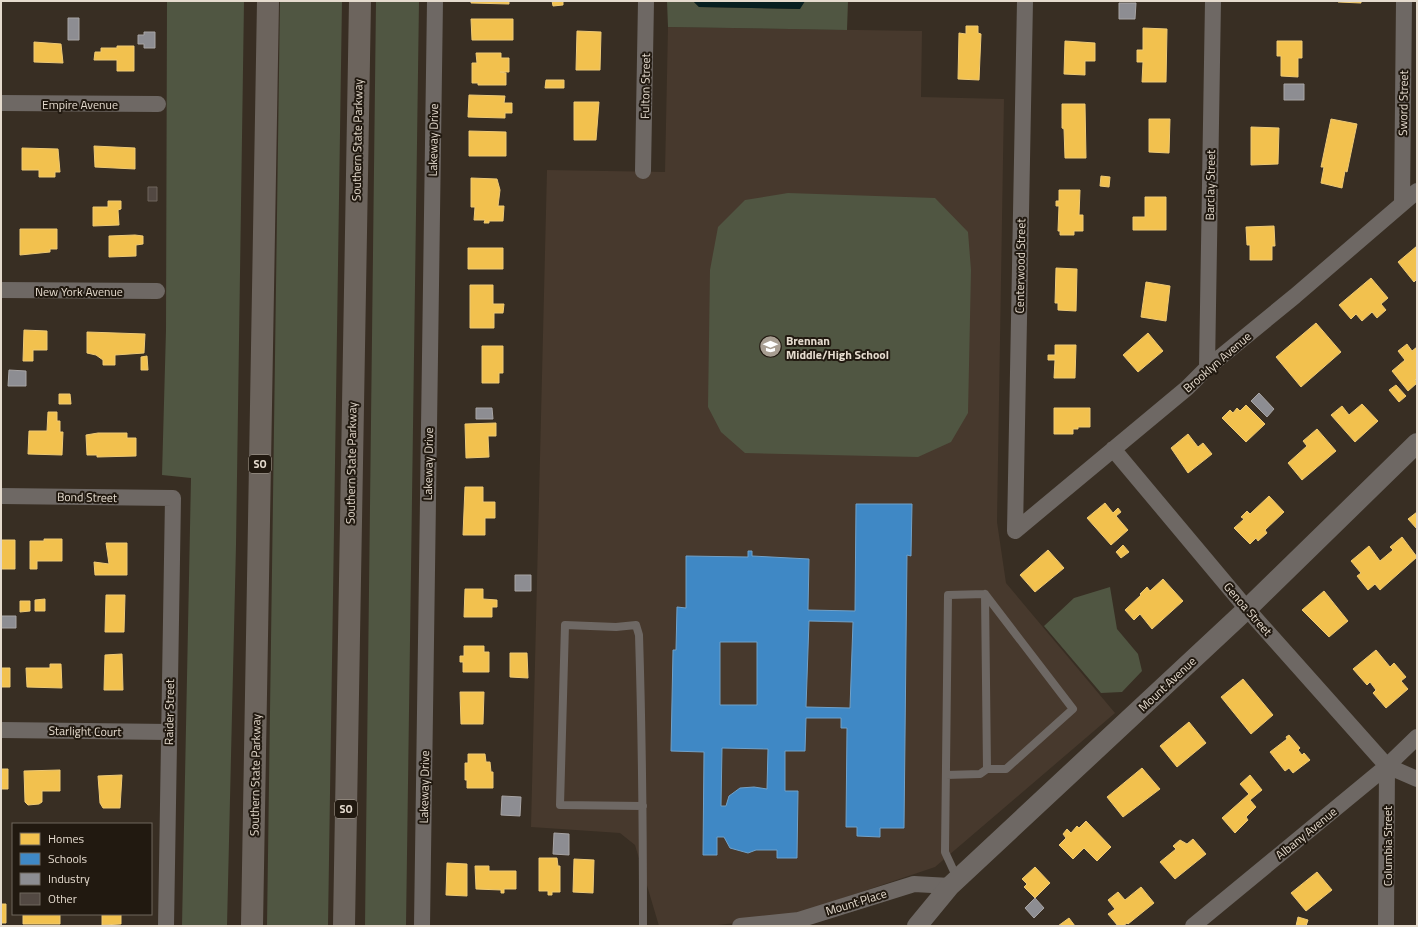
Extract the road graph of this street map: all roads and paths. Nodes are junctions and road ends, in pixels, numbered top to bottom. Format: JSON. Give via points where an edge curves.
{"nodes":[{"id":1,"x":268,"y":1,"type":"edge"},
{"id":2,"x":360,"y":1,"type":"edge"},
{"id":3,"x":435,"y":1,"type":"edge"},
{"id":4,"x":646,"y":1,"type":"edge"},
{"id":5,"x":1025,"y":1,"type":"edge"},
{"id":6,"x":1213,"y":1,"type":"edge"},
{"id":7,"x":1404,"y":1,"type":"edge"},
{"id":8,"x":1,"y":103,"type":"edge"},
{"id":9,"x":158,"y":104,"type":"dead end"},
{"id":10,"x":643,"y":171,"type":"dead end"},
{"id":11,"x":1417,"y":191,"type":"edge"},
{"id":12,"x":1402,"y":204,"type":"junction"},
{"id":13,"x":1,"y":290,"type":"edge"},
{"id":14,"x":157,"y":291,"type":"dead end"},
{"id":15,"x":1207,"y":368,"type":"junction"},
{"id":16,"x":1417,"y":443,"type":"edge"},
{"id":17,"x":1113,"y":449,"type":"junction"},
{"id":18,"x":1,"y":496,"type":"edge"},
{"id":19,"x":173,"y":498,"type":"joint"},
{"id":20,"x":1016,"y":531,"type":"joint"},
{"id":21,"x":985,"y":594,"type":"junction"},
{"id":22,"x":1247,"y":610,"type":"junction"},
{"id":23,"x":1,"y":730,"type":"edge"},
{"id":24,"x":169,"y":732,"type":"junction"},
{"id":25,"x":1417,"y":737,"type":"edge"},
{"id":26,"x":1387,"y":766,"type":"junction"},
{"id":27,"x":987,"y":769,"type":"junction"},
{"id":28,"x":946,"y":775,"type":"junction"},
{"id":29,"x":1417,"y":779,"type":"edge"},
{"id":30,"x":643,"y":806,"type":"junction"},
{"id":31,"x":954,"y":882,"type":"junction"},
{"id":32,"x":818,"y":920,"type":"edge"},
{"id":33,"x":166,"y":926,"type":"edge"},
{"id":34,"x":252,"y":926,"type":"edge"},
{"id":35,"x":344,"y":926,"type":"edge"},
{"id":36,"x":422,"y":926,"type":"edge"},
{"id":37,"x":643,"y":926,"type":"edge"},
{"id":38,"x":740,"y":926,"type":"edge"},
{"id":39,"x":917,"y":926,"type":"edge"},
{"id":40,"x":1193,"y":926,"type":"edge"},
{"id":41,"x":1386,"y":926,"type":"edge"}],
"edges":[{"from":1,"to":34,"type":"highway","name":"Southern State Parkway","number":"SO"},
{"from":2,"to":35,"type":"highway","name":"Southern State Parkway","number":"SO"},
{"from":3,"to":36,"type":"street","name":"Lakeway Drive"},
{"from":4,"to":10,"type":"street","name":"Fulton Street"},
{"from":5,"to":20,"type":"street","name":"Centerwood Street"},
{"from":6,"to":15,"type":"street","name":"Barclay Street"},
{"from":7,"to":12,"type":"street","name":"Sword Street"},
{"from":8,"to":9,"type":"street","name":"Empire Avenue"},
{"from":11,"to":12,"type":"street","name":"Brooklyn Avenue"},
{"from":12,"to":15,"type":"street","name":"Brooklyn Avenue"},
{"from":13,"to":14,"type":"street","name":"New York Avenue"},
{"from":15,"to":17,"type":"street","name":"Brooklyn Avenue","via":[[1187,388]]},
{"from":16,"to":22,"type":"street","name":"Mount Avenue"},
{"from":17,"to":20,"type":"street","name":"Brooklyn Avenue"},
{"from":17,"to":22,"type":"street","name":"Genoa Street"},
{"from":18,"to":19,"type":"street","name":"Bond Street"},
{"from":19,"to":24,"type":"street","name":"Raider Street"},
{"from":21,"to":27,"type":"lane"},
{"from":21,"to":27,"type":"lane","via":[[1072,709],[1006,769]]},
{"from":21,"to":28,"type":"lane","via":[[948,595]]},
{"from":22,"to":26,"type":"street","name":"Genoa Street"},
{"from":22,"to":31,"type":"street","name":"Mount Avenue"},
{"from":23,"to":24,"type":"street","name":"Starlight Court"},
{"from":24,"to":33,"type":"street","name":"Raider Street"},
{"from":25,"to":26,"type":"street","name":"Albany Avenue"},
{"from":26,"to":29,"type":"street"},
{"from":26,"to":40,"type":"street","name":"Albany Avenue"},
{"from":26,"to":41,"type":"street","name":"Columbia Street"},
{"from":27,"to":28,"type":"lane","via":[[980,774]]},
{"from":28,"to":31,"type":"lane","via":[[945,852]]},
{"from":30,"to":30,"type":"lane","via":[[560,805],[565,625],[636,625],[639,635]]},
{"from":30,"to":37,"type":"lane"},
{"from":31,"to":32,"type":"street","name":"Mount Place","via":[[914,884]]},
{"from":31,"to":39,"type":"street","name":"Mount Avenue"},
{"from":32,"to":38,"type":"street","name":"Mount Place"}]}
